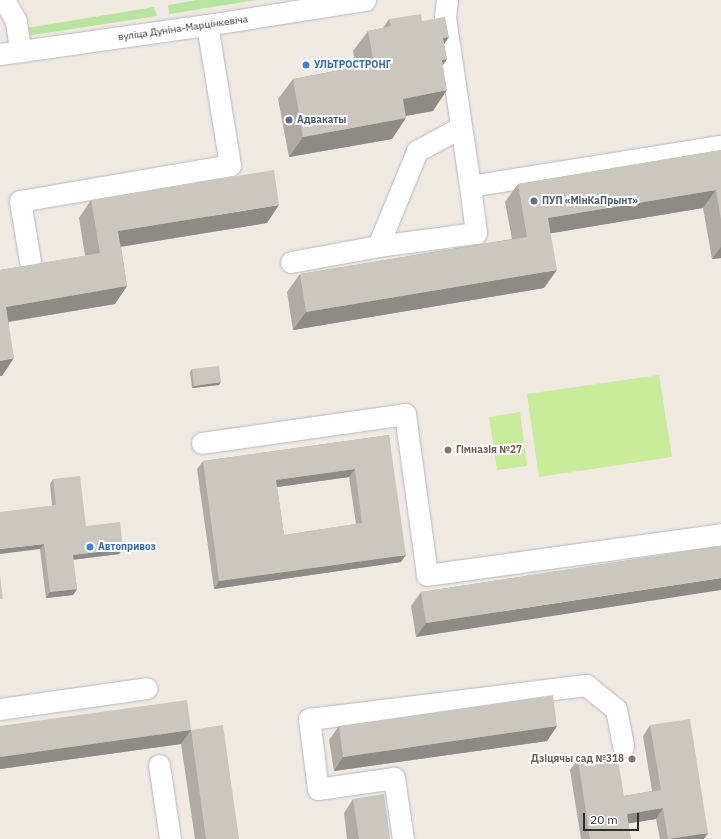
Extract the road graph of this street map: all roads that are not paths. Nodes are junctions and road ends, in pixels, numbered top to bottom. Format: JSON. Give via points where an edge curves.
{"nodes":[{"id":1,"x":4,"y":0,"type":"edge"},
{"id":2,"x":365,"y":0,"type":"edge"},
{"id":3,"x":447,"y":0,"type":"edge"},
{"id":4,"x":207,"y":25,"type":"junction"},
{"id":5,"x":10,"y":52,"type":"edge"},
{"id":6,"x":461,"y":127,"type":"junction"},
{"id":7,"x":721,"y":146,"type":"edge"},
{"id":8,"x":470,"y":186,"type":"junction"},
{"id":9,"x":378,"y":246,"type":"junction"},
{"id":10,"x":30,"y":261,"type":"dead end"},
{"id":11,"x":291,"y":262,"type":"dead end"},
{"id":12,"x":202,"y":443,"type":"dead end"},
{"id":13,"x":721,"y":534,"type":"edge"},
{"id":14,"x":147,"y":688,"type":"dead end"},
{"id":15,"x":0,"y":709,"type":"edge"},
{"id":16,"x":623,"y":746,"type":"dead end"},
{"id":17,"x":159,"y":765,"type":"dead end"},
{"id":18,"x":170,"y":839,"type":"edge"},
{"id":19,"x":403,"y":839,"type":"edge"}],
"edges":[{"from":1,"to":5,"type":"street","via":[[16,21]]},
{"from":2,"to":4,"type":"street","name":"вуліца Дуніна-Марцінкевіча"},
{"from":3,"to":6,"type":"street","via":[[445,17]]},
{"from":4,"to":5,"type":"street","name":"вуліца Дуніна-Марцінкевіча"},
{"from":4,"to":10,"type":"street","via":[[230,165],[20,201]]},
{"from":6,"to":8,"type":"street"},
{"from":6,"to":9,"type":"street","via":[[417,151]]},
{"from":7,"to":8,"type":"street"},
{"from":8,"to":9,"type":"street","via":[[476,233]]},
{"from":9,"to":11,"type":"street"},
{"from":12,"to":13,"type":"street","via":[[405,414],[427,575]]},
{"from":14,"to":15,"type":"street"},
{"from":16,"to":19,"type":"street","via":[[616,709],[586,685],[309,719],[318,789],[394,778]]},
{"from":17,"to":18,"type":"street"}]}
